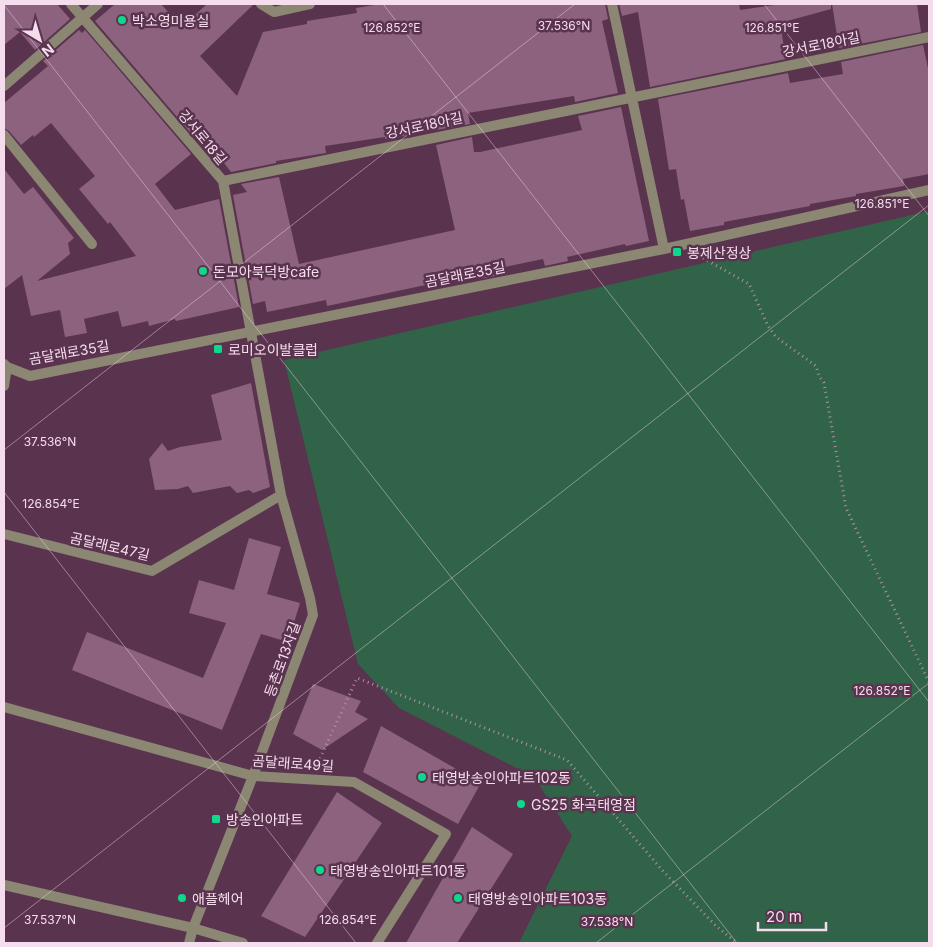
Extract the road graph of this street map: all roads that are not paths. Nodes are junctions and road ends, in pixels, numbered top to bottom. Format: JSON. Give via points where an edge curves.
{"nodes":[{"id":1,"x":71,"y":4,"type":"edge"},
{"id":2,"x":98,"y":4,"type":"edge"},
{"id":3,"x":261,"y":4,"type":"edge"},
{"id":4,"x":310,"y":4,"type":"edge"},
{"id":5,"x":612,"y":4,"type":"edge"},
{"id":6,"x":83,"y":17,"type":"junction"},
{"id":7,"x":929,"y":37,"type":"edge"},
{"id":8,"x":4,"y":86,"type":"edge"},
{"id":9,"x":630,"y":97,"type":"junction"},
{"id":10,"x":4,"y":135,"type":"edge"},
{"id":11,"x":223,"y":181,"type":"junction"},
{"id":12,"x":929,"y":190,"type":"edge"},
{"id":13,"x":92,"y":244,"type":"dead end"},
{"id":14,"x":664,"y":249,"type":"junction"},
{"id":15,"x":250,"y":331,"type":"junction"},
{"id":16,"x":5,"y":366,"type":"edge"},
{"id":17,"x":4,"y":386,"type":"edge"},
{"id":18,"x":281,"y":494,"type":"junction"},
{"id":19,"x":4,"y":534,"type":"edge"},
{"id":20,"x":4,"y":707,"type":"edge"},
{"id":21,"x":253,"y":776,"type":"junction"},
{"id":22,"x":4,"y":885,"type":"edge"},
{"id":23,"x":193,"y":928,"type":"junction"},
{"id":24,"x":189,"y":943,"type":"edge"},
{"id":25,"x":243,"y":943,"type":"edge"},
{"id":26,"x":377,"y":943,"type":"edge"}],
"edges":[{"from":1,"to":6,"type":"street","name":"강서로18길"},
{"from":2,"to":6,"type":"street"},
{"from":3,"to":4,"type":"street","via":[[274,12]]},
{"from":5,"to":9,"type":"street"},
{"from":6,"to":8,"type":"street"},
{"from":6,"to":11,"type":"street","name":"강서로18길"},
{"from":7,"to":9,"type":"street","name":"강서로18아길"},
{"from":9,"to":11,"type":"street","name":"강서로18아길"},
{"from":9,"to":14,"type":"street"},
{"from":10,"to":13,"type":"street"},
{"from":11,"to":15,"type":"street","name":"강서로18길"},
{"from":12,"to":14,"type":"street","name":"곰달래로35길"},
{"from":14,"to":15,"type":"street","name":"곰달래로35길"},
{"from":15,"to":16,"type":"street","name":"곰달래로35길","via":[[30,376]]},
{"from":15,"to":18,"type":"street","name":"등촌로13자길"},
{"from":16,"to":17,"type":"street","name":"곰달래로35길"},
{"from":18,"to":19,"type":"street","name":"곰달래로47길","via":[[152,571]]},
{"from":18,"to":21,"type":"street","name":"등촌로13자길","via":[[313,615]]},
{"from":20,"to":21,"type":"street","name":"곰달래로49길"},
{"from":21,"to":23,"type":"street","name":"등촌로13자길"},
{"from":21,"to":26,"type":"street","name":"곰달래로49길","via":[[354,782],[446,834]]},
{"from":22,"to":23,"type":"street"},
{"from":23,"to":24,"type":"street","name":"등촌로13자길"},
{"from":23,"to":25,"type":"street"}]}
